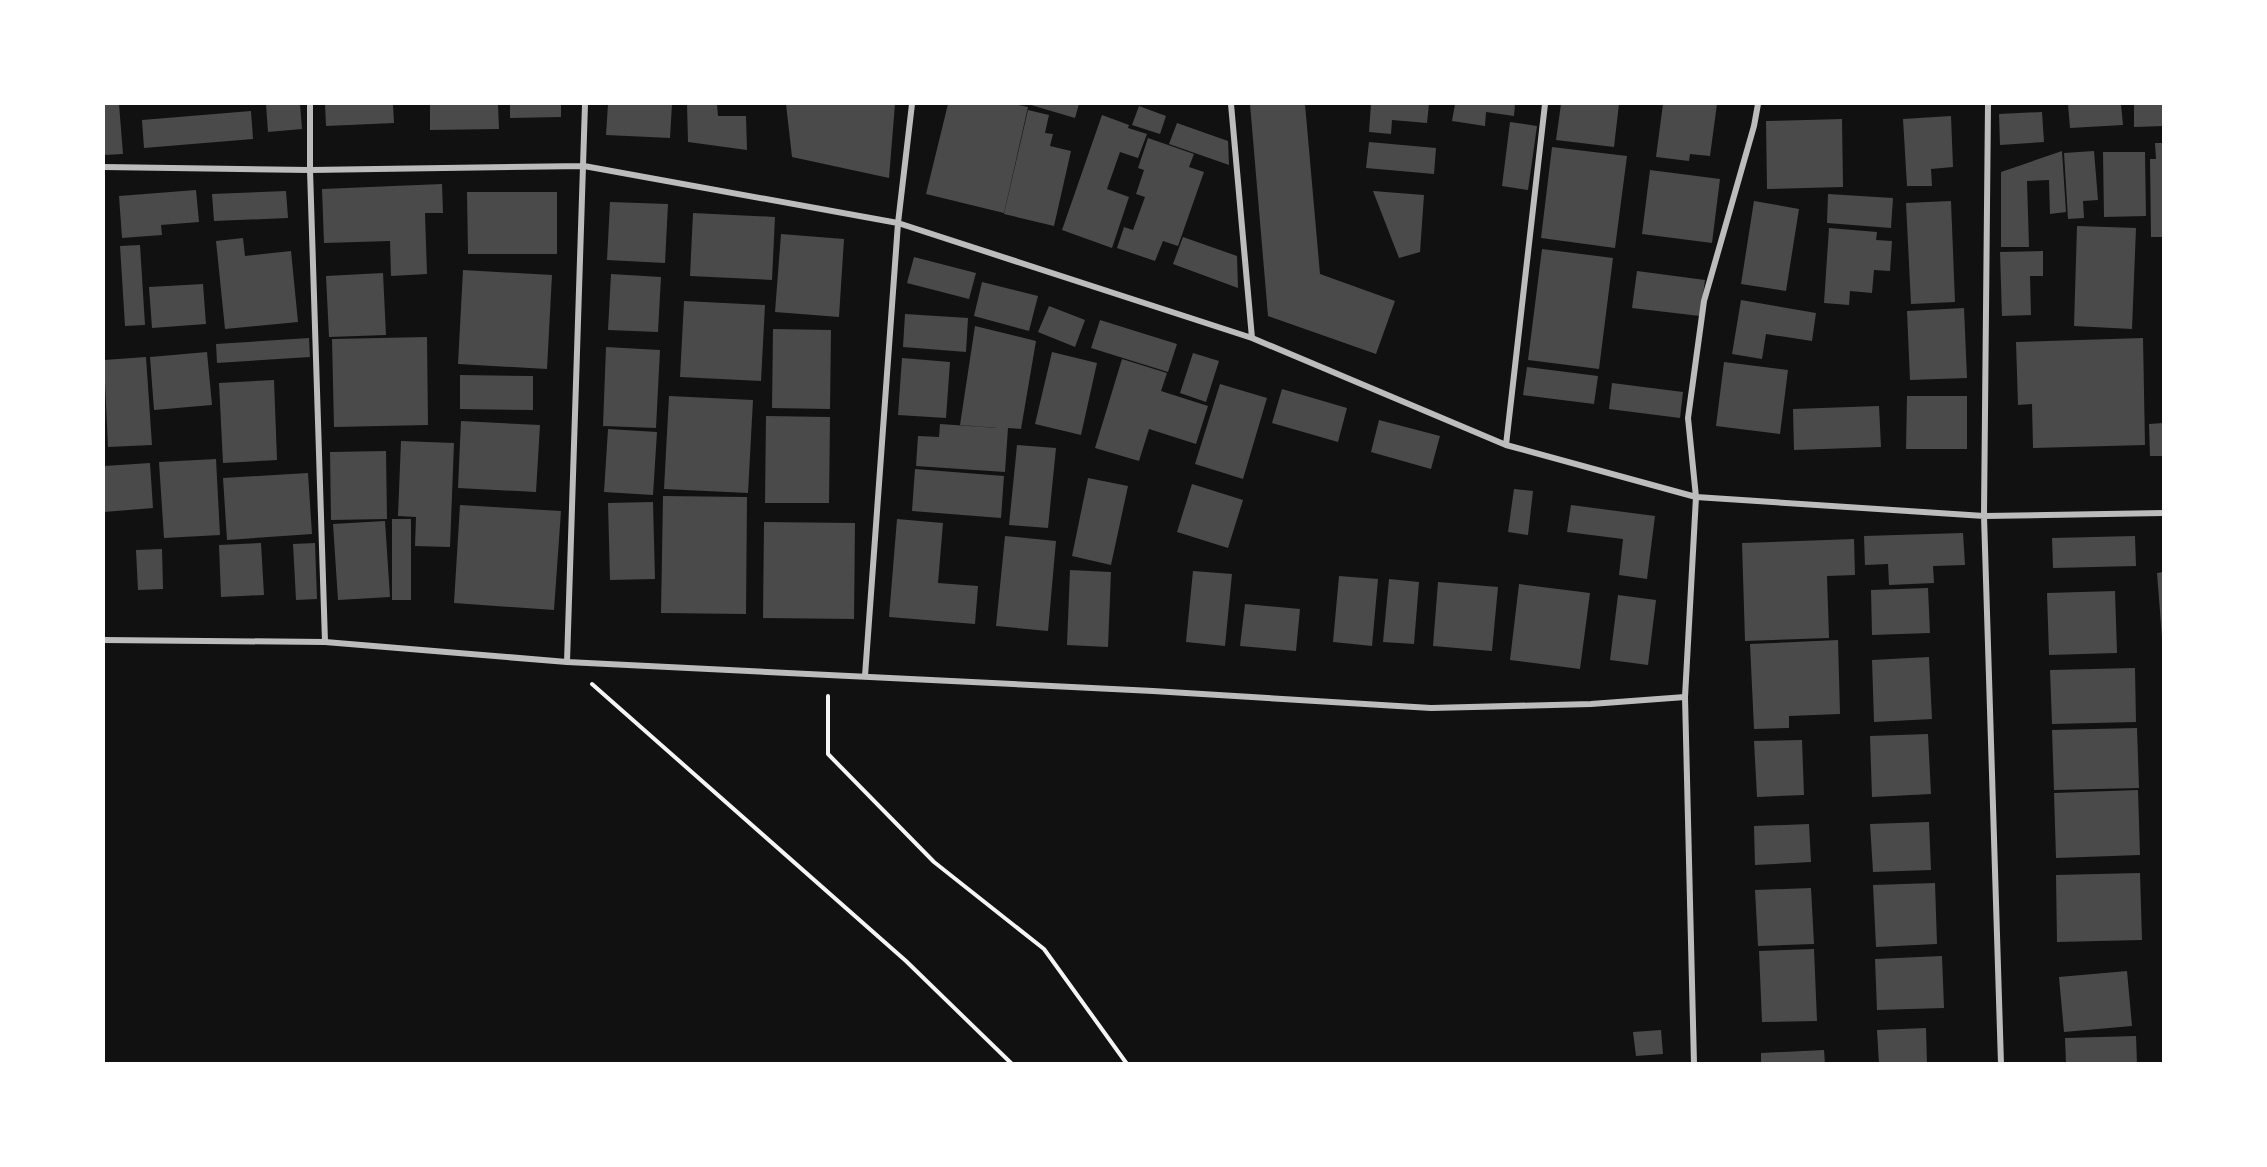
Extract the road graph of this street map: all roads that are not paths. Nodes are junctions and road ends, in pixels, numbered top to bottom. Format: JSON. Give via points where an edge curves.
{"nodes":[{"id":1,"x":310,"y":104,"type":"edge"},
{"id":2,"x":585,"y":104,"type":"edge"},
{"id":3,"x":912,"y":104,"type":"edge"},
{"id":4,"x":1231,"y":104,"type":"edge"},
{"id":5,"x":1545,"y":104,"type":"edge"},
{"id":6,"x":1758,"y":104,"type":"edge"},
{"id":7,"x":1988,"y":104,"type":"edge"},
{"id":8,"x":584,"y":166,"type":"junction"},
{"id":9,"x":104,"y":167,"type":"edge"},
{"id":10,"x":310,"y":170,"type":"junction"},
{"id":11,"x":898,"y":223,"type":"junction"},
{"id":12,"x":1252,"y":338,"type":"junction"},
{"id":13,"x":1506,"y":445,"type":"junction"},
{"id":14,"x":1696,"y":497,"type":"junction"},
{"id":15,"x":2163,"y":513,"type":"edge"},
{"id":16,"x":1984,"y":516,"type":"junction"},
{"id":17,"x":104,"y":640,"type":"edge"},
{"id":18,"x":325,"y":642,"type":"junction"},
{"id":19,"x":567,"y":662,"type":"junction"},
{"id":20,"x":865,"y":676,"type":"junction"},
{"id":21,"x":1685,"y":696,"type":"junction"},
{"id":22,"x":1694,"y":1064,"type":"edge"},
{"id":23,"x":2001,"y":1064,"type":"edge"}],
"edges":[{"from":1,"to":10,"type":"street"},
{"from":2,"to":8,"type":"street"},
{"from":3,"to":11,"type":"street"},
{"from":4,"to":12,"type":"street"},
{"from":5,"to":13,"type":"street"},
{"from":6,"to":14,"type":"street","via":[[1704,302],[1688,418]]},
{"from":7,"to":16,"type":"street"},
{"from":8,"to":10,"type":"street"},
{"from":8,"to":11,"type":"street"},
{"from":8,"to":19,"type":"street"},
{"from":9,"to":10,"type":"street"},
{"from":10,"to":18,"type":"street"},
{"from":11,"to":12,"type":"street"},
{"from":11,"to":20,"type":"street"},
{"from":12,"to":13,"type":"street"},
{"from":13,"to":14,"type":"street"},
{"from":14,"to":16,"type":"street"},
{"from":14,"to":21,"type":"street"},
{"from":15,"to":16,"type":"street"},
{"from":16,"to":23,"type":"street"},
{"from":17,"to":18,"type":"street"},
{"from":18,"to":19,"type":"street"},
{"from":19,"to":20,"type":"street"},
{"from":20,"to":21,"type":"street","via":[[1431,708],[1591,704]]},
{"from":21,"to":22,"type":"street"}]}
